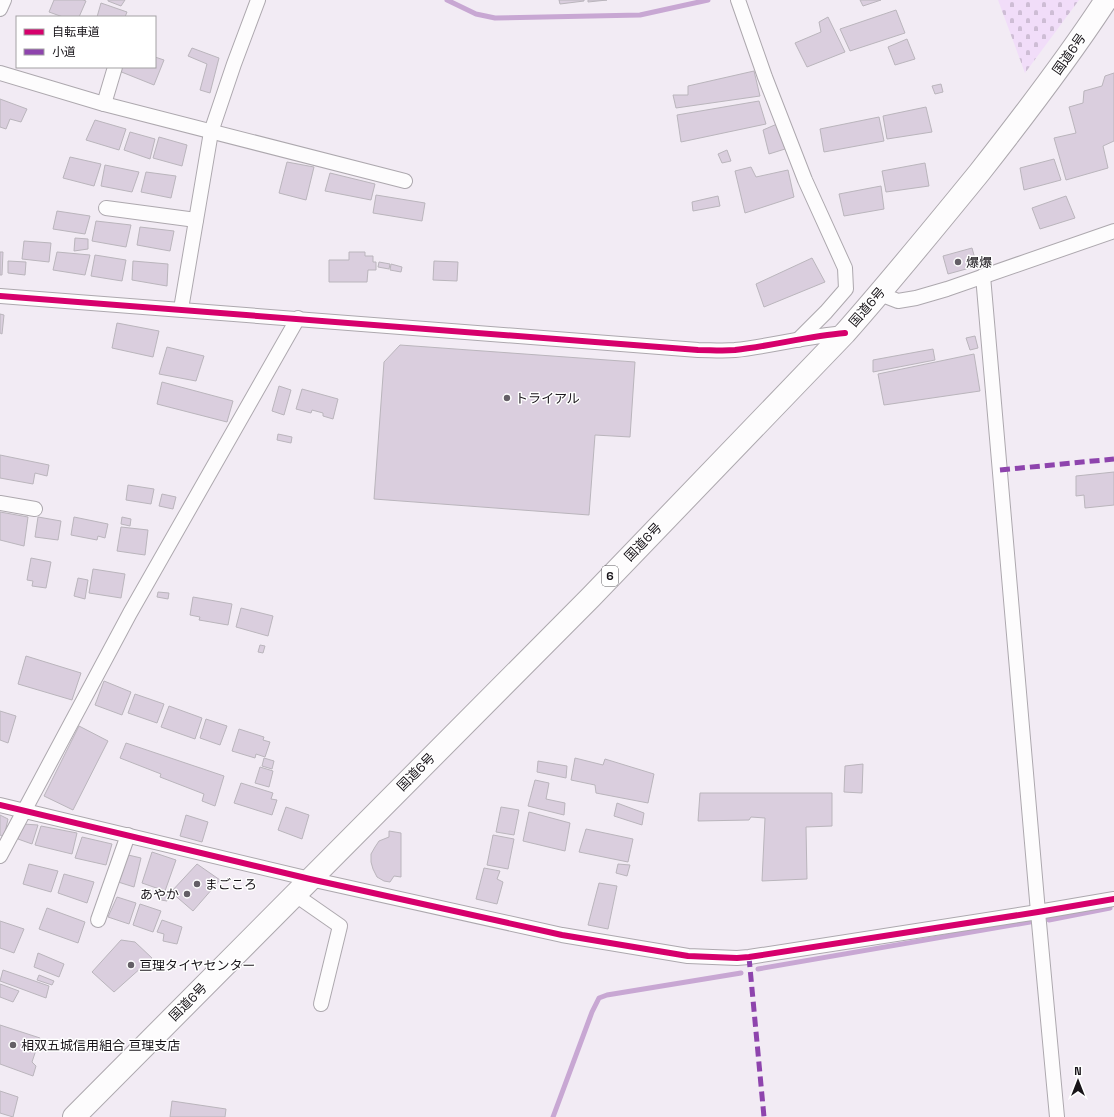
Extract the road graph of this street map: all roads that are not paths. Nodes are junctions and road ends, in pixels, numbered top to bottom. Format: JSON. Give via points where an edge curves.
{"nodes":[{"id":1,"x":4,"y":0,"type":"edge"},
{"id":2,"x":258,"y":0,"type":"edge"},
{"id":3,"x":738,"y":0,"type":"edge"},
{"id":4,"x":1106,"y":0,"type":"edge"},
{"id":5,"x":0,"y":9,"type":"edge"},
{"id":6,"x":115,"y":68,"type":"edge"},
{"id":7,"x":0,"y":73,"type":"edge"},
{"id":8,"x":104,"y":104,"type":"junction"},
{"id":9,"x":211,"y":132,"type":"junction"},
{"id":10,"x":405,"y":182,"type":"dead end"},
{"id":11,"x":106,"y":208,"type":"dead end"},
{"id":12,"x":196,"y":220,"type":"junction"},
{"id":13,"x":1114,"y":231,"type":"edge"},
{"id":14,"x":983,"y":276,"type":"junction"},
{"id":15,"x":880,"y":294,"type":"junction"},
{"id":16,"x":0,"y":296,"type":"edge"},
{"id":17,"x":181,"y":309,"type":"junction"},
{"id":18,"x":298,"y":318,"type":"junction"},
{"id":19,"x":845,"y":333,"type":"junction"},
{"id":20,"x":798,"y":340,"type":"junction"},
{"id":21,"x":0,"y":502,"type":"edge"},
{"id":22,"x":35,"y":509,"type":"dead end"},
{"id":23,"x":0,"y":805,"type":"edge"},
{"id":24,"x":24,"y":811,"type":"junction"},
{"id":25,"x":128,"y":835,"type":"junction"},
{"id":26,"x":0,"y":856,"type":"edge"},
{"id":27,"x":310,"y":879,"type":"junction"},
{"id":28,"x":294,"y":894,"type":"junction"},
{"id":29,"x":1114,"y":899,"type":"edge"},
{"id":30,"x":1038,"y":912,"type":"junction"},
{"id":31,"x":98,"y":920,"type":"dead end"},
{"id":32,"x":321,"y":1004,"type":"dead end"},
{"id":33,"x":74,"y":1117,"type":"edge"},
{"id":34,"x":1057,"y":1117,"type":"edge"}],
"edges":[{"from":1,"to":5,"type":"street"},
{"from":2,"to":9,"type":"street"},
{"from":3,"to":20,"type":"street","via":[[806,180],[845,268],[846,289]]},
{"from":4,"to":15,"type":"highway","name":"国道6号","number":"6","via":[[1060,67],[1005,139]]},
{"from":6,"to":8,"type":"street"},
{"from":7,"to":8,"type":"street"},
{"from":8,"to":9,"type":"street"},
{"from":9,"to":10,"type":"street"},
{"from":9,"to":12,"type":"street"},
{"from":11,"to":12,"type":"street"},
{"from":12,"to":17,"type":"street"},
{"from":13,"to":14,"type":"street"},
{"from":14,"to":15,"type":"street","via":[[916,298],[898,301]]},
{"from":14,"to":30,"type":"street"},
{"from":15,"to":19,"type":"highway","name":"国道6号","number":"6"},
{"from":16,"to":17,"type":"street"},
{"from":17,"to":18,"type":"street"},
{"from":18,"to":20,"type":"street","via":[[698,350],[734,350]]},
{"from":18,"to":24,"type":"street","via":[[133,607]]},
{"from":19,"to":20,"type":"street"},
{"from":19,"to":27,"type":"highway","name":"国道6号","number":"6","via":[[591,597]]},
{"from":21,"to":22,"type":"street"},
{"from":23,"to":24,"type":"street"},
{"from":24,"to":25,"type":"street"},
{"from":24,"to":26,"type":"street"},
{"from":25,"to":27,"type":"street"},
{"from":25,"to":31,"type":"street"},
{"from":27,"to":28,"type":"highway","name":"国道6号","number":"6"},
{"from":27,"to":30,"type":"street","via":[[562,935],[673,953],[715,957],[749,957]]},
{"from":28,"to":32,"type":"street","via":[[340,926]]},
{"from":28,"to":33,"type":"highway","name":"国道6号","number":"6"},
{"from":29,"to":30,"type":"street"},
{"from":30,"to":34,"type":"street"}]}
